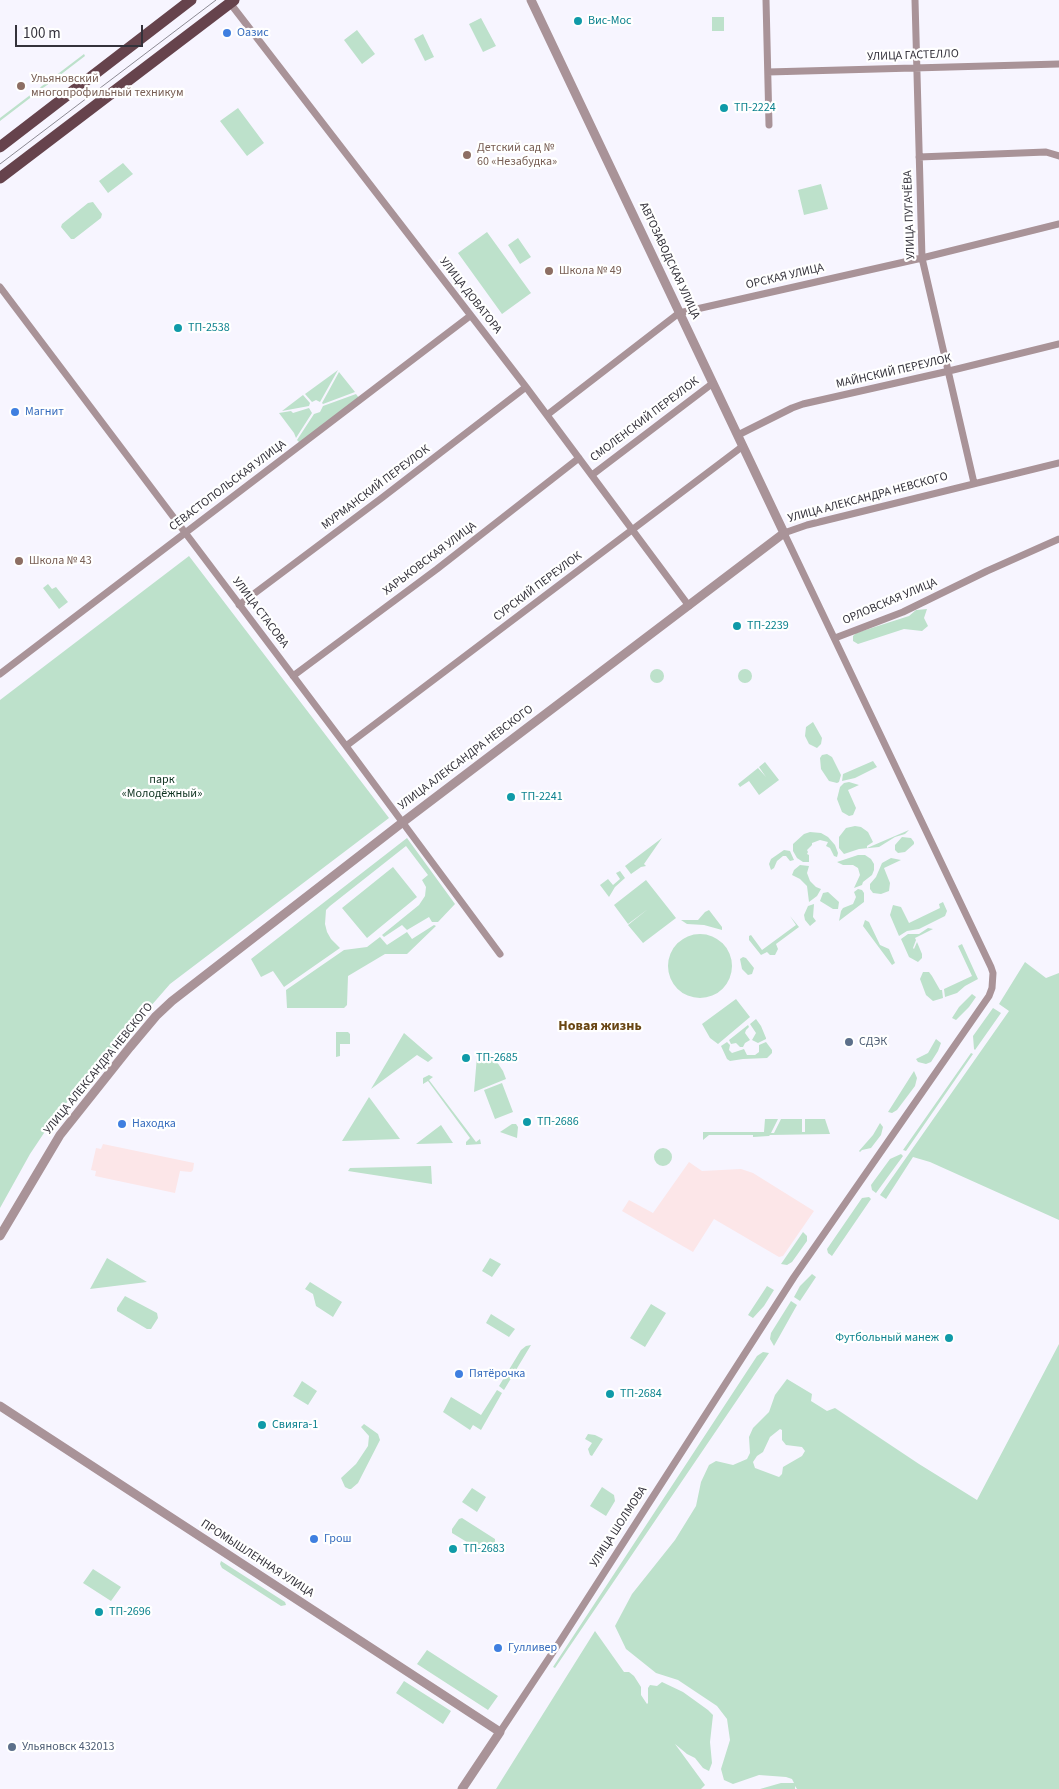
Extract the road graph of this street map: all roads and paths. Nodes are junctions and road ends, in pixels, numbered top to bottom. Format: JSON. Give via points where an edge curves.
{"nodes":[{"id":1,"x":191,"y":0,"type":"edge"},
{"id":2,"x":531,"y":0,"type":"edge"},
{"id":3,"x":766,"y":0,"type":"edge"},
{"id":4,"x":915,"y":0,"type":"edge"},
{"id":5,"x":232,"y":2,"type":"edge"},
{"id":6,"x":1059,"y":64,"type":"edge"},
{"id":7,"x":916,"y":68,"type":"junction"},
{"id":8,"x":768,"y":72,"type":"junction"},
{"id":9,"x":769,"y":125,"type":"dead end"},
{"id":10,"x":0,"y":147,"type":"edge"},
{"id":11,"x":1059,"y":156,"type":"edge"},
{"id":12,"x":919,"y":157,"type":"junction"},
{"id":13,"x":0,"y":178,"type":"edge"},
{"id":14,"x":1059,"y":224,"type":"edge"},
{"id":15,"x":922,"y":258,"type":"junction"},
{"id":16,"x":0,"y":288,"type":"edge"},
{"id":17,"x":679,"y":313,"type":"junction"},
{"id":18,"x":470,"y":316,"type":"junction"},
{"id":19,"x":1059,"y":344,"type":"edge"},
{"id":20,"x":949,"y":371,"type":"junction"},
{"id":21,"x":712,"y":383,"type":"junction"},
{"id":22,"x":526,"y":387,"type":"junction"},
{"id":23,"x":547,"y":415,"type":"junction"},
{"id":24,"x":738,"y":435,"type":"junction"},
{"id":25,"x":743,"y":446,"type":"junction"},
{"id":26,"x":579,"y":458,"type":"junction"},
{"id":27,"x":1059,"y":463,"type":"edge"},
{"id":28,"x":592,"y":475,"type":"junction"},
{"id":29,"x":974,"y":484,"type":"junction"},
{"id":30,"x":632,"y":530,"type":"junction"},
{"id":31,"x":185,"y":533,"type":"junction"},
{"id":32,"x":784,"y":533,"type":"junction"},
{"id":33,"x":1059,"y":539,"type":"edge"},
{"id":34,"x":240,"y":605,"type":"junction"},
{"id":35,"x":689,"y":606,"type":"junction"},
{"id":36,"x":835,"y":638,"type":"junction"},
{"id":37,"x":0,"y":674,"type":"edge"},
{"id":38,"x":294,"y":676,"type":"junction"},
{"id":39,"x":346,"y":746,"type":"junction"},
{"id":40,"x":403,"y":822,"type":"junction"},
{"id":41,"x":500,"y":954,"type":"dead end"},
{"id":42,"x":0,"y":1236,"type":"edge"},
{"id":43,"x":0,"y":1406,"type":"edge"},
{"id":44,"x":500,"y":1732,"type":"junction"},
{"id":45,"x":462,"y":1789,"type":"edge"}],
"edges":[{"from":1,"to":10,"type":"main road"},
{"from":2,"to":17,"type":"street","name":"АВТОЗАВОДСКАЯ УЛИЦА"},
{"from":3,"to":8,"type":"street"},
{"from":4,"to":7,"type":"street","name":"УЛИЦА ПУГАЧЁВА"},
{"from":5,"to":13,"type":"main road"},
{"from":5,"to":18,"type":"street","name":"УЛИЦА ДОВАТОРА"},
{"from":6,"to":7,"type":"street","name":"УЛИЦА ГАСТЕЛЛО"},
{"from":7,"to":8,"type":"street","name":"УЛИЦА ГАСТЕЛЛО"},
{"from":7,"to":12,"type":"street","name":"УЛИЦА ПУГАЧЁВА"},
{"from":8,"to":9,"type":"street"},
{"from":11,"to":12,"type":"street","via":[[1046,152]]},
{"from":12,"to":15,"type":"street","name":"УЛИЦА ПУГАЧЁВА"},
{"from":14,"to":15,"type":"street","name":"ОРСКАЯ УЛИЦА"},
{"from":15,"to":17,"type":"street","name":"ОРСКАЯ УЛИЦА"},
{"from":15,"to":20,"type":"street","name":"УЛИЦА ПУГАЧЁВА"},
{"from":16,"to":31,"type":"street","name":"УЛИЦА СТАСОВА"},
{"from":17,"to":21,"type":"street","name":"АВТОЗАВОДСКАЯ УЛИЦА"},
{"from":17,"to":23,"type":"street","name":"ОРСКАЯ УЛИЦА"},
{"from":18,"to":22,"type":"street","name":"УЛИЦА ДОВАТОРА"},
{"from":18,"to":31,"type":"street","name":"СЕВАСТОПОЛЬСКАЯ УЛИЦА"},
{"from":19,"to":20,"type":"street","name":"МАЙНСКИЙ ПЕРЕУЛОК"},
{"from":20,"to":24,"type":"street","name":"МАЙНСКИЙ ПЕРЕУЛОК","via":[[804,404]]},
{"from":20,"to":29,"type":"street","name":"УЛИЦА ПУГАЧЁВА"},
{"from":21,"to":24,"type":"street","name":"АВТОЗАВОДСКАЯ УЛИЦА"},
{"from":21,"to":28,"type":"street","name":"СМОЛЕНСКИЙ ПЕРЕУЛОК"},
{"from":22,"to":23,"type":"street","name":"УЛИЦА ДОВАТОРА"},
{"from":22,"to":34,"type":"street","name":"МУРМАНСКИЙ ПЕРЕУЛОК"},
{"from":23,"to":26,"type":"street","name":"УЛИЦА ДОВАТОРА"},
{"from":24,"to":25,"type":"street","name":"АВТОЗАВОДСКАЯ УЛИЦА"},
{"from":25,"to":30,"type":"street","name":"СУРСКИЙ ПЕРЕУЛОК"},
{"from":25,"to":32,"type":"street","name":"АВТОЗАВОДСКАЯ УЛИЦА"},
{"from":26,"to":28,"type":"street","name":"УЛИЦА ДОВАТОРА"},
{"from":26,"to":38,"type":"street","name":"ХАРЬКОВСКАЯ УЛИЦА"},
{"from":27,"to":29,"type":"street","name":"УЛИЦА АЛЕКСАНДРА НЕВСКОГО"},
{"from":28,"to":30,"type":"street","name":"УЛИЦА ДОВАТОРА"},
{"from":29,"to":32,"type":"street","name":"УЛИЦА АЛЕКСАНДРА НЕВСКОГО"},
{"from":30,"to":35,"type":"street","name":"УЛИЦА ДОВАТОРА"},
{"from":30,"to":39,"type":"street","name":"СУРСКИЙ ПЕРЕУЛОК"},
{"from":31,"to":34,"type":"street","name":"УЛИЦА СТАСОВА"},
{"from":31,"to":37,"type":"street","name":"СЕВАСТОПОЛЬСКАЯ УЛИЦА"},
{"from":32,"to":35,"type":"street","name":"УЛИЦА АЛЕКСАНДРА НЕВСКОГО"},
{"from":32,"to":36,"type":"street","name":"ОРЛОВСКАЯ УЛИЦА"},
{"from":33,"to":36,"type":"street","name":"ОРЛОВСКАЯ УЛИЦА","via":[[903,612]]},
{"from":34,"to":38,"type":"street","name":"УЛИЦА СТАСОВА"},
{"from":35,"to":40,"type":"street","name":"УЛИЦА АЛЕКСАНДРА НЕВСКОГО"},
{"from":36,"to":44,"type":"street","name":"УЛИЦА ШОЛМОВА","via":[[991,967],[994,981],[989,996],[794,1277]]},
{"from":38,"to":39,"type":"street","name":"УЛИЦА СТАСОВА"},
{"from":39,"to":40,"type":"street","name":"УЛИЦА СТАСОВА"},
{"from":40,"to":41,"type":"street","name":"УЛИЦА СТАСОВА"},
{"from":40,"to":42,"type":"street","name":"УЛИЦА АЛЕКСАНДРА НЕВСКОГО","via":[[189,986],[156,1016],[60,1135]]},
{"from":43,"to":44,"type":"street","name":"ПРОМЫШЛЕННАЯ УЛИЦА"},
{"from":44,"to":45,"type":"street","name":"УЛИЦА ШОЛМОВА"}]}
